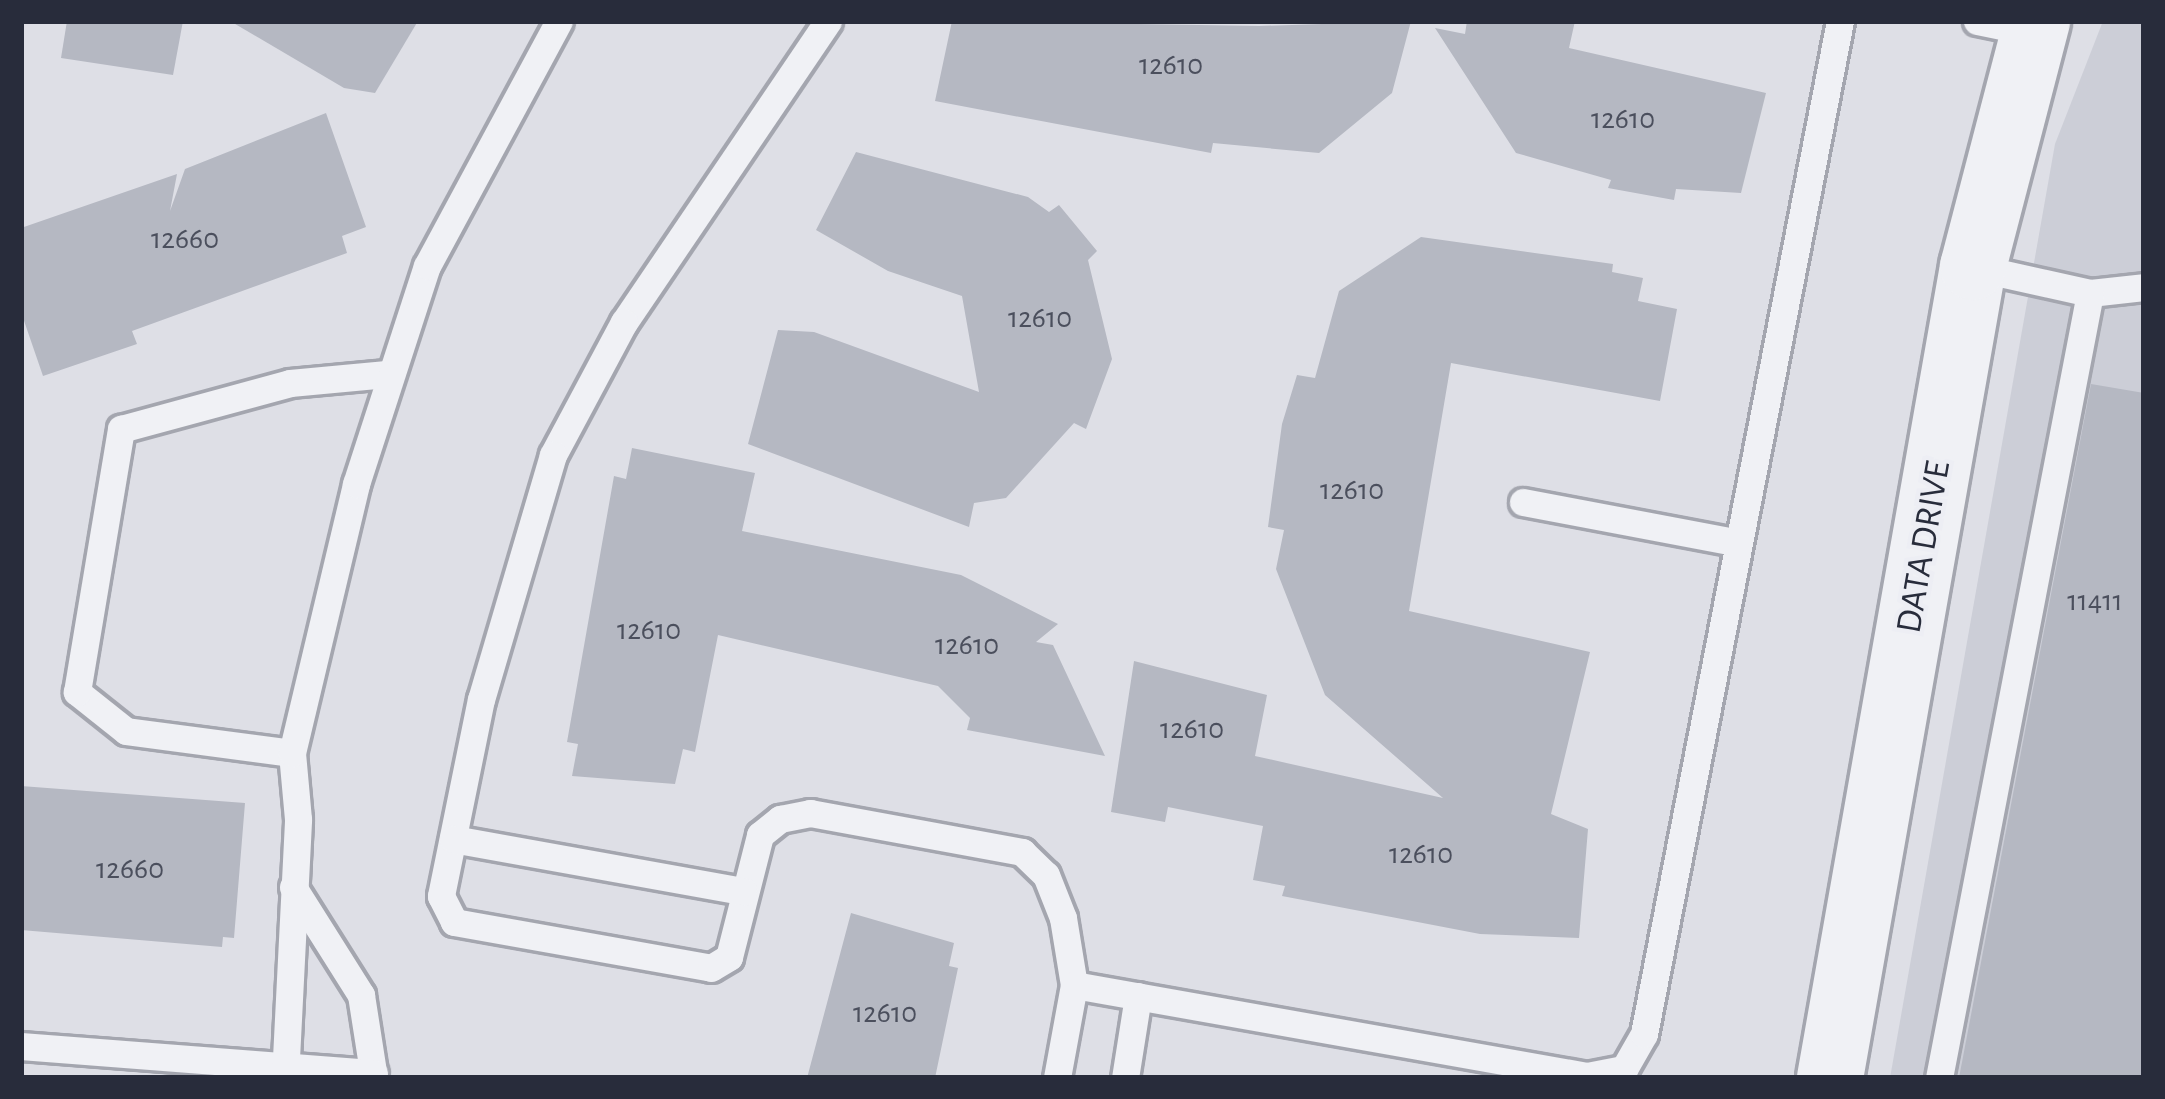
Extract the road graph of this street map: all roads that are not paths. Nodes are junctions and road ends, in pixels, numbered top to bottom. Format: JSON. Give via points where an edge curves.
{"nodes":[{"id":1,"x":559,"y":21,"type":"edge"},
{"id":2,"x":828,"y":21,"type":"edge"},
{"id":3,"x":1840,"y":21,"type":"edge"},
{"id":4,"x":2015,"y":25,"type":"edge"},
{"id":5,"x":1973,"y":266,"type":"junction"},
{"id":6,"x":2144,"y":287,"type":"edge"},
{"id":7,"x":2090,"y":293,"type":"junction"},
{"id":8,"x":386,"y":374,"type":"junction"},
{"id":9,"x":1523,"y":502,"type":"dead end"},
{"id":10,"x":1734,"y":542,"type":"junction"},
{"id":11,"x":292,"y":753,"type":"junction"},
{"id":12,"x":453,"y":839,"type":"junction"},
{"id":13,"x":292,"y":886,"type":"junction"},
{"id":14,"x":743,"y":891,"type":"junction"},
{"id":15,"x":1074,"y":985,"type":"junction"},
{"id":16,"x":1138,"y":996,"type":"junction"},
{"id":17,"x":21,"y":1046,"type":"edge"},
{"id":18,"x":286,"y":1072,"type":"edge"},
{"id":19,"x":374,"y":1076,"type":"edge"},
{"id":20,"x":1057,"y":1078,"type":"edge"},
{"id":21,"x":1125,"y":1078,"type":"edge"},
{"id":22,"x":1830,"y":1078,"type":"edge"},
{"id":23,"x":1939,"y":1078,"type":"edge"}],
"edges":[{"from":1,"to":8,"type":"lane","via":[[427,266]]},
{"from":2,"to":12,"type":"lane","via":[[624,322],[553,455],[481,699]]},
{"from":3,"to":10,"type":"lane"},
{"from":4,"to":5,"type":"street","name":"DATA DRIVE"},
{"from":5,"to":7,"type":"lane"},
{"from":5,"to":22,"type":"street","name":"DATA DRIVE"},
{"from":6,"to":7,"type":"lane"},
{"from":7,"to":23,"type":"lane"},
{"from":8,"to":11,"type":"lane"},
{"from":8,"to":11,"type":"lane","via":[[290,382],[121,429],[77,692],[126,731]]},
{"from":9,"to":10,"type":"lane"},
{"from":10,"to":16,"type":"lane","via":[[1644,1034],[1624,1069],[1586,1076]]},
{"from":11,"to":13,"type":"lane"},
{"from":12,"to":14,"type":"lane"},
{"from":12,"to":14,"type":"lane","via":[[441,896],[454,922],[711,968],[729,957]]},
{"from":13,"to":18,"type":"lane"},
{"from":13,"to":19,"type":"lane","via":[[361,995]]},
{"from":14,"to":15,"type":"lane","via":[[760,835],[809,813],[1022,852],[1046,875],[1063,918]]},
{"from":15,"to":16,"type":"lane"},
{"from":15,"to":20,"type":"lane"},
{"from":16,"to":21,"type":"lane"},
{"from":17,"to":18,"type":"lane"},
{"from":18,"to":19,"type":"lane"}]}
